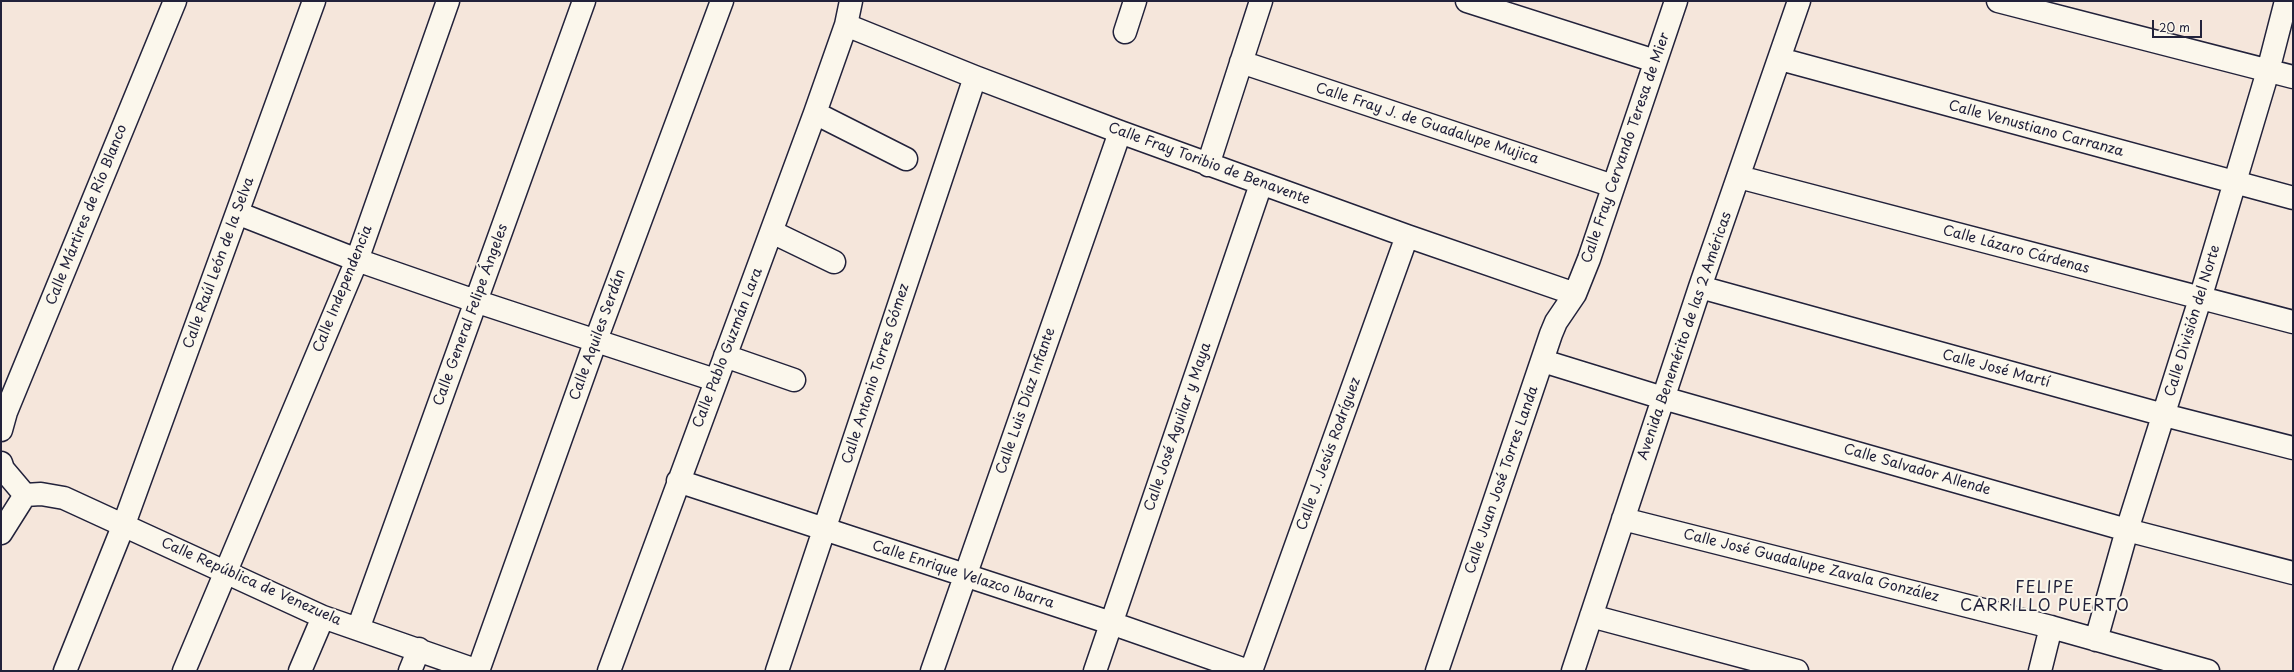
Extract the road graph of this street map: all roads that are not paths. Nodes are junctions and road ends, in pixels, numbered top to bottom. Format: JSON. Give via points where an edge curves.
{"nodes":[{"id":1,"x":175,"y":1,"type":"edge"},
{"id":2,"x":314,"y":1,"type":"edge"},
{"id":3,"x":448,"y":1,"type":"edge"},
{"id":4,"x":584,"y":1,"type":"edge"},
{"id":5,"x":722,"y":1,"type":"edge"},
{"id":6,"x":851,"y":1,"type":"edge"},
{"id":7,"x":1135,"y":1,"type":"edge"},
{"id":8,"x":1261,"y":1,"type":"edge"},
{"id":9,"x":1468,"y":1,"type":"edge"},
{"id":10,"x":1676,"y":1,"type":"edge"},
{"id":11,"x":1799,"y":1,"type":"edge"},
{"id":12,"x":1998,"y":1,"type":"edge"},
{"id":13,"x":2286,"y":1,"type":"edge"},
{"id":14,"x":846,"y":25,"type":"junction"},
{"id":15,"x":1125,"y":32,"type":"dead end"},
{"id":16,"x":1780,"y":59,"type":"junction"},
{"id":17,"x":1655,"y":61,"type":"junction"},
{"id":18,"x":1241,"y":62,"type":"junction"},
{"id":19,"x":2268,"y":71,"type":"junction"},
{"id":20,"x":975,"y":77,"type":"junction"},
{"id":21,"x":2293,"y":77,"type":"edge"},
{"id":22,"x":815,"y":113,"type":"junction"},
{"id":23,"x":1120,"y":132,"type":"junction"},
{"id":24,"x":906,"y":159,"type":"dead end"},
{"id":25,"x":1208,"y":165,"type":"junction"},
{"id":26,"x":1739,"y":177,"type":"junction"},
{"id":27,"x":2234,"y":182,"type":"junction"},
{"id":28,"x":1260,"y":184,"type":"junction"},
{"id":29,"x":1613,"y":186,"type":"junction"},
{"id":30,"x":2293,"y":198,"type":"edge"},
{"id":31,"x":237,"y":213,"type":"junction"},
{"id":32,"x":772,"y":232,"type":"junction"},
{"id":33,"x":1407,"y":236,"type":"junction"},
{"id":34,"x":357,"y":260,"type":"junction"},
{"id":35,"x":834,"y":262,"type":"dead end"},
{"id":36,"x":1700,"y":287,"type":"junction"},
{"id":37,"x":1575,"y":294,"type":"junction"},
{"id":38,"x":2200,"y":299,"type":"junction"},
{"id":39,"x":475,"y":301,"type":"junction"},
{"id":40,"x":2293,"y":322,"type":"edge"},
{"id":41,"x":596,"y":340,"type":"junction"},
{"id":42,"x":725,"y":356,"type":"junction"},
{"id":43,"x":1543,"y":361,"type":"junction"},
{"id":44,"x":715,"y":380,"type":"junction"},
{"id":45,"x":794,"y":380,"type":"dead end"},
{"id":46,"x":1663,"y":398,"type":"junction"},
{"id":47,"x":2164,"y":415,"type":"junction"},
{"id":48,"x":1,"y":430,"type":"edge"},
{"id":49,"x":2293,"y":448,"type":"edge"},
{"id":50,"x":1,"y":463,"type":"edge"},
{"id":51,"x":678,"y":481,"type":"junction"},
{"id":52,"x":25,"y":495,"type":"junction"},
{"id":53,"x":1623,"y":519,"type":"junction"},
{"id":54,"x":124,"y":524,"type":"junction"},
{"id":55,"x":824,"y":529,"type":"junction"},
{"id":56,"x":2127,"y":530,"type":"junction"},
{"id":57,"x":1,"y":532,"type":"edge"},
{"id":58,"x":224,"y":572,"type":"junction"},
{"id":59,"x":2293,"y":572,"type":"edge"},
{"id":60,"x":964,"y":576,"type":"junction"},
{"id":61,"x":1591,"y":616,"type":"junction"},
{"id":62,"x":323,"y":617,"type":"junction"},
{"id":63,"x":1111,"y":623,"type":"junction"},
{"id":64,"x":2051,"y":627,"type":"junction"},
{"id":65,"x":358,"y":629,"type":"junction"},
{"id":66,"x":2096,"y":640,"type":"junction"},
{"id":67,"x":419,"y":649,"type":"junction"},
{"id":68,"x":65,"y":671,"type":"edge"},
{"id":69,"x":184,"y":671,"type":"edge"},
{"id":70,"x":300,"y":671,"type":"edge"},
{"id":71,"x":410,"y":671,"type":"edge"},
{"id":72,"x":478,"y":671,"type":"edge"},
{"id":73,"x":610,"y":671,"type":"edge"},
{"id":74,"x":777,"y":671,"type":"edge"},
{"id":75,"x":932,"y":671,"type":"edge"},
{"id":76,"x":1095,"y":671,"type":"edge"},
{"id":77,"x":1249,"y":671,"type":"edge"},
{"id":78,"x":1437,"y":671,"type":"edge"},
{"id":79,"x":1573,"y":671,"type":"edge"},
{"id":80,"x":1797,"y":671,"type":"edge"},
{"id":81,"x":2040,"y":671,"type":"edge"},
{"id":82,"x":2208,"y":671,"type":"edge"}],
"edges":[{"from":1,"to":48,"type":"street","name":"Calle Mártires de Río Blanco","via":[[6,412]]},
{"from":2,"to":31,"type":"street","name":"Calle Raúl León de la Selva"},
{"from":3,"to":34,"type":"street","name":"Calle Independencia"},
{"from":4,"to":39,"type":"street","name":"Calle General Felipe Ángeles"},
{"from":5,"to":41,"type":"street","name":"Calle Aquiles Serdán"},
{"from":6,"to":14,"type":"street","name":"Calle Pablo Guzmán Lara"},
{"from":7,"to":15,"type":"street"},
{"from":8,"to":18,"type":"street"},
{"from":9,"to":17,"type":"street"},
{"from":10,"to":17,"type":"street","name":"Calle Fray Cervando Teresa de Mier"},
{"from":11,"to":16,"type":"street","name":"Avenida Benemérito de las 2 Américas"},
{"from":12,"to":19,"type":"street"},
{"from":13,"to":19,"type":"street","name":"Calle División del Norte"},
{"from":14,"to":20,"type":"street","name":"Calle Fray Toribio de Benavente"},
{"from":14,"to":22,"type":"street","name":"Calle Pablo Guzmán Lara"},
{"from":16,"to":26,"type":"street","name":"Avenida Benemérito de las 2 Américas"},
{"from":16,"to":27,"type":"street","name":"Calle Venustiano Carranza"},
{"from":17,"to":29,"type":"street","name":"Calle Fray Cervando Teresa de Mier"},
{"from":18,"to":25,"type":"street"},
{"from":18,"to":29,"type":"street","name":"Calle Fray J. de Guadalupe Mujica"},
{"from":19,"to":21,"type":"street"},
{"from":19,"to":27,"type":"street","name":"Calle División del Norte"},
{"from":20,"to":23,"type":"street","name":"Calle Fray Toribio de Benavente"},
{"from":20,"to":55,"type":"street","name":"Calle Antonio Torres Gómez"},
{"from":22,"to":24,"type":"street"},
{"from":22,"to":32,"type":"street","name":"Calle Pablo Guzmán Lara"},
{"from":23,"to":25,"type":"street","name":"Calle Fray Toribio de Benavente"},
{"from":23,"to":60,"type":"street","name":"Calle Luis Díaz Infante"},
{"from":25,"to":28,"type":"street","name":"Calle Fray Toribio de Benavente"},
{"from":26,"to":36,"type":"street","name":"Avenida Benemérito de las 2 Américas"},
{"from":26,"to":38,"type":"street","name":"Calle Lázaro Cárdenas"},
{"from":27,"to":30,"type":"street","name":"Calle Venustiano Carranza"},
{"from":27,"to":38,"type":"street","name":"Calle División del Norte"},
{"from":28,"to":33,"type":"street","name":"Calle Fray Toribio de Benavente"},
{"from":28,"to":63,"type":"street","name":"Calle José Aguilar y Maya"},
{"from":29,"to":37,"type":"street","name":"Calle Fray Cervando Teresa de Mier"},
{"from":31,"to":34,"type":"street"},
{"from":31,"to":54,"type":"street","name":"Calle Raúl León de la Selva"},
{"from":32,"to":35,"type":"street"},
{"from":32,"to":42,"type":"street","name":"Calle Pablo Guzmán Lara"},
{"from":33,"to":37,"type":"street","name":"Calle Fray Toribio de Benavente"},
{"from":33,"to":77,"type":"street","name":"Calle J. Jesús Rodríguez"},
{"from":34,"to":39,"type":"street"},
{"from":34,"to":58,"type":"street","name":"Calle Independencia"},
{"from":36,"to":46,"type":"street","name":"Avenida Benemérito de las 2 Américas"},
{"from":36,"to":47,"type":"street","name":"Calle José Martí"},
{"from":37,"to":43,"type":"street","name":"Calle Juan José Torres Landa","via":[[1556,322]]},
{"from":38,"to":40,"type":"street","name":"Calle Lázaro Cárdenas"},
{"from":38,"to":47,"type":"street","name":"Calle División del Norte"},
{"from":39,"to":41,"type":"street"},
{"from":39,"to":65,"type":"street","name":"Calle General Felipe Ángeles"},
{"from":41,"to":44,"type":"street"},
{"from":41,"to":72,"type":"street","name":"Calle Aquiles Serdán"},
{"from":42,"to":44,"type":"street","name":"Calle Pablo Guzmán Lara"},
{"from":42,"to":45,"type":"street"},
{"from":43,"to":46,"type":"street","name":"Calle Salvador Allende"},
{"from":43,"to":78,"type":"street","name":"Calle Juan José Torres Landa"},
{"from":44,"to":51,"type":"street","name":"Calle Pablo Guzmán Lara"},
{"from":46,"to":53,"type":"street","name":"Avenida Benemérito de las 2 Américas"},
{"from":46,"to":56,"type":"street","name":"Calle Salvador Allende"},
{"from":47,"to":49,"type":"street","name":"Calle José Martí"},
{"from":47,"to":56,"type":"street","name":"Calle División del Norte"},
{"from":50,"to":52,"type":"street"},
{"from":51,"to":55,"type":"street","name":"Calle Enrique Velazco Ibarra"},
{"from":51,"to":73,"type":"street","name":"Calle Pablo Guzmán Lara"},
{"from":52,"to":54,"type":"street","name":"Calle República de Venezuela","via":[[41,494],[64,498]]},
{"from":52,"to":57,"type":"street"},
{"from":53,"to":61,"type":"street","name":"Avenida Benemérito de las 2 Américas"},
{"from":53,"to":64,"type":"street","name":"Calle José Guadalupe Zavala González"},
{"from":54,"to":58,"type":"street","name":"Calle República de Venezuela"},
{"from":54,"to":68,"type":"street","name":"Calle Raúl León de la Selva"},
{"from":55,"to":60,"type":"street","name":"Calle Enrique Velazco Ibarra"},
{"from":55,"to":74,"type":"street","name":"Calle Antonio Torres Gómez"},
{"from":56,"to":59,"type":"street","name":"Calle Salvador Allende"},
{"from":56,"to":66,"type":"street","name":"Calle División del Norte"},
{"from":58,"to":62,"type":"street","name":"Calle República de Venezuela"},
{"from":58,"to":69,"type":"street","name":"Calle Independencia"},
{"from":60,"to":63,"type":"street","name":"Calle Enrique Velazco Ibarra"},
{"from":60,"to":75,"type":"street","name":"Calle Luis Díaz Infante"},
{"from":61,"to":79,"type":"street","name":"Avenida Benemérito de las 2 Américas"},
{"from":61,"to":80,"type":"street"},
{"from":62,"to":65,"type":"street","name":"Calle República de Venezuela"},
{"from":62,"to":70,"type":"street"},
{"from":63,"to":76,"type":"street","name":"Calle José Aguilar y Maya"},
{"from":63,"to":77,"type":"street","name":"Calle Enrique Velazco Ibarra"},
{"from":64,"to":66,"type":"street","name":"Calle José Guadalupe Zavala González"},
{"from":64,"to":81,"type":"street"},
{"from":65,"to":67,"type":"street","name":"Calle República de Venezuela"},
{"from":66,"to":82,"type":"street","name":"Calle José Guadalupe Zavala González"},
{"from":67,"to":71,"type":"street"},
{"from":67,"to":72,"type":"street","name":"Calle República de Venezuela"}]}
